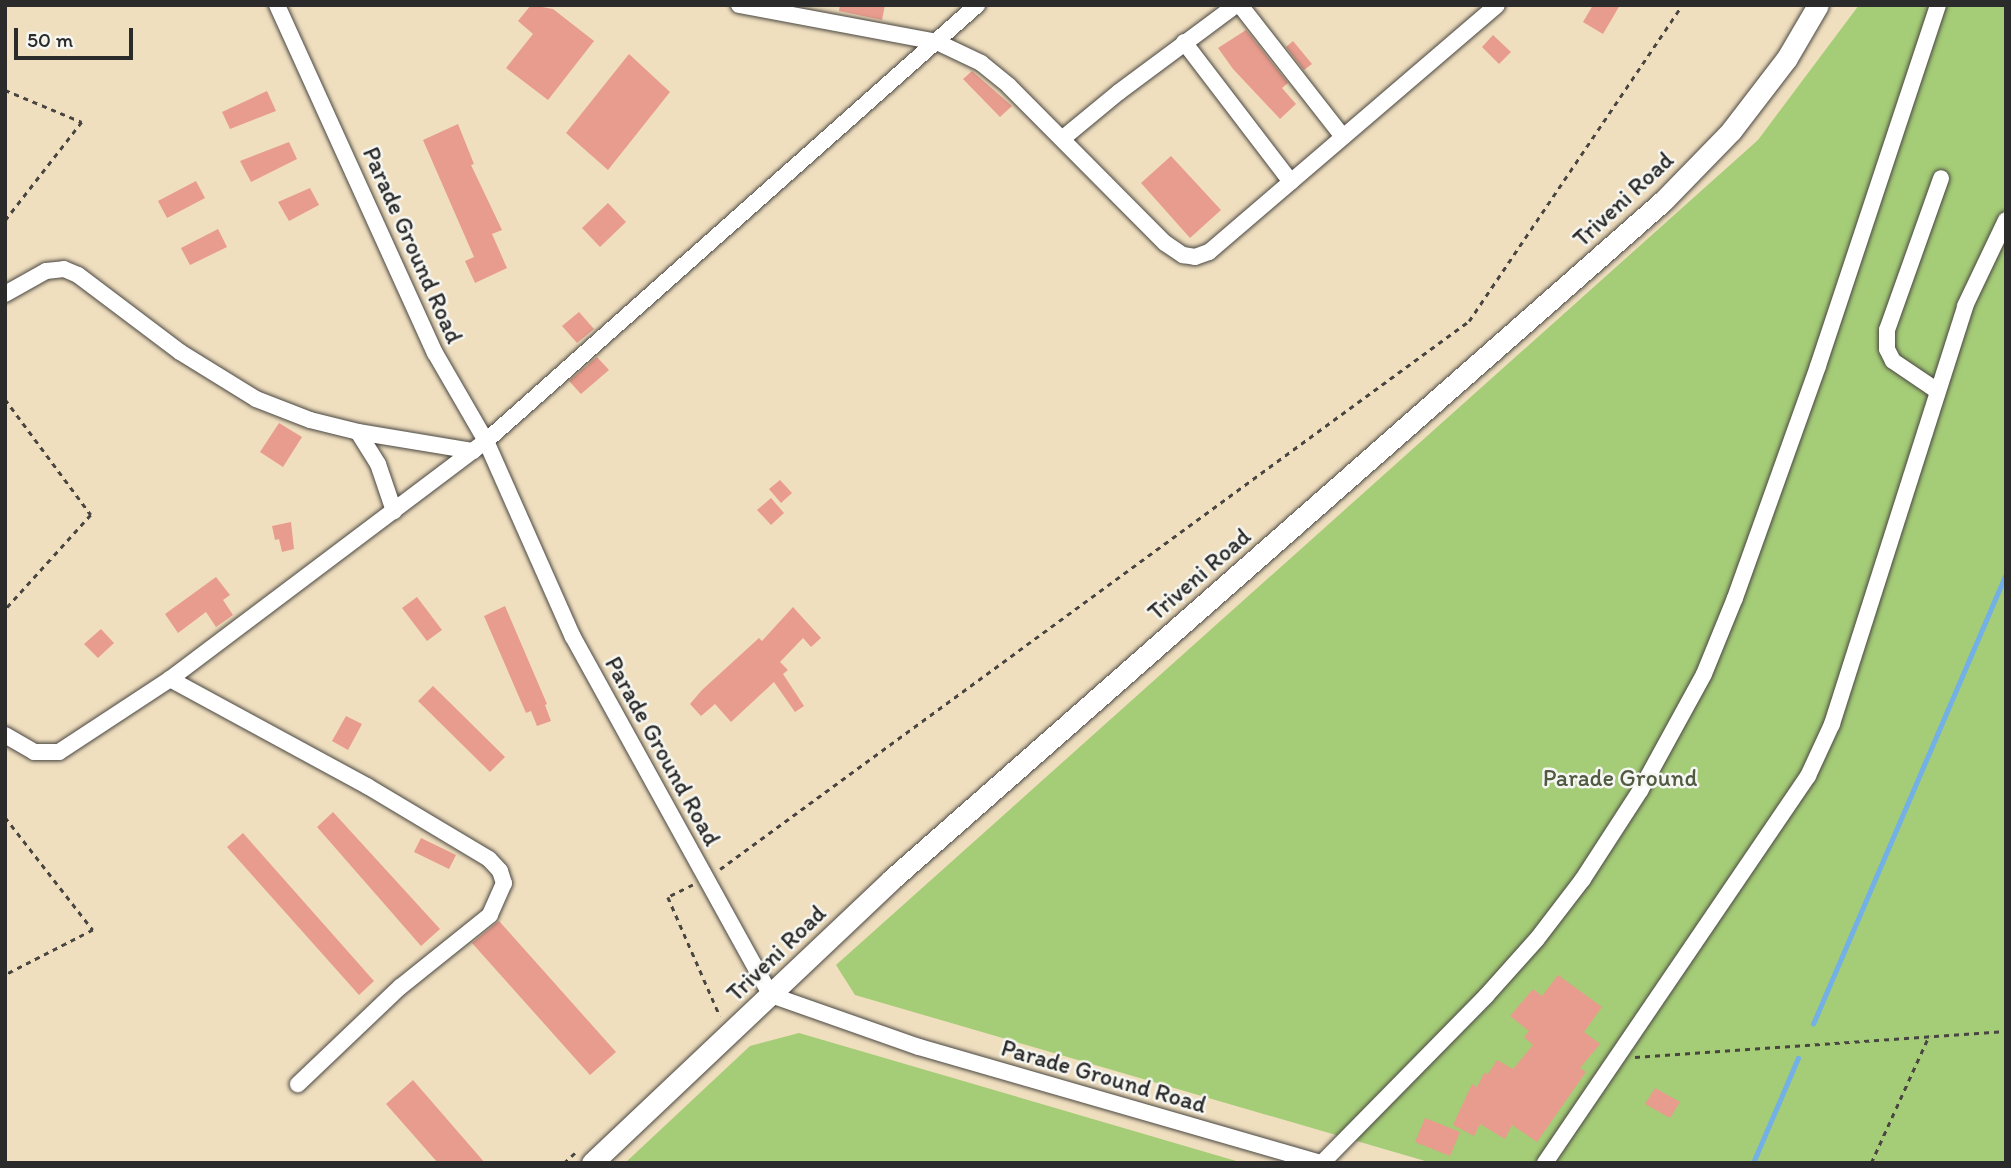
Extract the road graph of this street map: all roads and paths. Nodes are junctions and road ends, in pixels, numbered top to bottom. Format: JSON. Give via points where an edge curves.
{"nodes":[{"id":1,"x":277,"y":5,"type":"edge"},
{"id":2,"x":739,"y":5,"type":"edge"},
{"id":3,"x":954,"y":5,"type":"edge"},
{"id":4,"x":977,"y":5,"type":"edge"},
{"id":5,"x":1238,"y":5,"type":"edge"},
{"id":6,"x":1497,"y":5,"type":"edge"},
{"id":7,"x":1682,"y":5,"type":"edge"},
{"id":8,"x":1818,"y":5,"type":"edge"},
{"id":9,"x":1938,"y":5,"type":"edge"},
{"id":10,"x":959,"y":22,"type":"junction"},
{"id":11,"x":937,"y":42,"type":"junction"},
{"id":12,"x":1184,"y":42,"type":"junction"},
{"id":13,"x":5,"y":90,"type":"edge"},
{"id":14,"x":1343,"y":137,"type":"junction"},
{"id":15,"x":1062,"y":139,"type":"junction"},
{"id":16,"x":1941,"y":178,"type":"dead end"},
{"id":17,"x":1291,"y":182,"type":"junction"},
{"id":18,"x":2006,"y":220,"type":"edge"},
{"id":19,"x":5,"y":221,"type":"edge"},
{"id":20,"x":5,"y":294,"type":"edge"},
{"id":21,"x":1936,"y":390,"type":"junction"},
{"id":22,"x":5,"y":399,"type":"edge"},
{"id":23,"x":358,"y":432,"type":"junction"},
{"id":24,"x":480,"y":446,"type":"junction"},
{"id":25,"x":394,"y":511,"type":"junction"},
{"id":26,"x":5,"y":610,"type":"edge"},
{"id":27,"x":170,"y":679,"type":"junction"},
{"id":28,"x":5,"y":735,"type":"edge"},
{"id":29,"x":5,"y":817,"type":"edge"},
{"id":30,"x":708,"y":878,"type":"junction"},
{"id":31,"x":5,"y":975,"type":"edge"},
{"id":32,"x":771,"y":995,"type":"junction"},
{"id":33,"x":720,"y":1017,"type":"dead end"},
{"id":34,"x":2006,"y":1031,"type":"edge"},
{"id":35,"x":1929,"y":1036,"type":"junction"},
{"id":36,"x":1618,"y":1059,"type":"junction"},
{"id":37,"x":298,"y":1084,"type":"dead end"},
{"id":38,"x":588,"y":1154,"type":"edge"},
{"id":39,"x":565,"y":1163,"type":"edge"},
{"id":40,"x":1321,"y":1163,"type":"edge"},
{"id":41,"x":1545,"y":1163,"type":"edge"},
{"id":42,"x":1871,"y":1163,"type":"edge"}],
"edges":[{"from":1,"to":24,"type":"street","name":"Parade Ground Road"},
{"from":2,"to":11,"type":"street"},
{"from":3,"to":10,"type":"street"},
{"from":4,"to":10,"type":"street"},
{"from":5,"to":12,"type":"street"},
{"from":5,"to":14,"type":"street"},
{"from":6,"to":14,"type":"street"},
{"from":7,"to":30,"type":"path","via":[[1468,321]]},
{"from":8,"to":32,"type":"main road","name":"Triveni Road","via":[[1787,58],[1731,131],[1663,201],[892,879]]},
{"from":9,"to":40,"type":"street","via":[[1818,366],[1704,674],[1640,791],[1537,939]]},
{"from":10,"to":11,"type":"street"},
{"from":11,"to":15,"type":"street","via":[[981,63]]},
{"from":11,"to":24,"type":"street"},
{"from":12,"to":15,"type":"street"},
{"from":12,"to":17,"type":"street"},
{"from":13,"to":19,"type":"path","via":[[82,122]]},
{"from":14,"to":17,"type":"street"},
{"from":15,"to":17,"type":"street","via":[[1165,243],[1183,255],[1209,252]]},
{"from":16,"to":21,"type":"street","via":[[1887,330],[1887,349],[1893,361]]},
{"from":18,"to":21,"type":"street","via":[[1965,306]]},
{"from":20,"to":23,"type":"street","via":[[46,271],[64,269],[180,352],[256,399]]},
{"from":21,"to":36,"type":"street","via":[[1832,724],[1808,776]]},
{"from":22,"to":26,"type":"path","via":[[91,515]]},
{"from":23,"to":24,"type":"street"},
{"from":23,"to":25,"type":"street","via":[[377,464]]},
{"from":24,"to":25,"type":"street"},
{"from":24,"to":30,"type":"street","name":"Parade Ground Road","via":[[573,637]]},
{"from":25,"to":27,"type":"street"},
{"from":27,"to":28,"type":"street","via":[[59,752],[34,752]]},
{"from":27,"to":37,"type":"street","via":[[367,786],[489,859],[504,883],[490,915],[390,996]]},
{"from":29,"to":31,"type":"path","via":[[93,930]]},
{"from":30,"to":32,"type":"street","name":"Parade Ground Road"},
{"from":30,"to":33,"type":"path","via":[[668,897]]},
{"from":32,"to":38,"type":"main road","name":"Triveni Road"},
{"from":32,"to":40,"type":"street","name":"Parade Ground Road","via":[[919,1047]]},
{"from":34,"to":35,"type":"path"},
{"from":35,"to":36,"type":"path"},
{"from":35,"to":42,"type":"path"},
{"from":36,"to":41,"type":"street"},
{"from":38,"to":39,"type":"path"}]}
